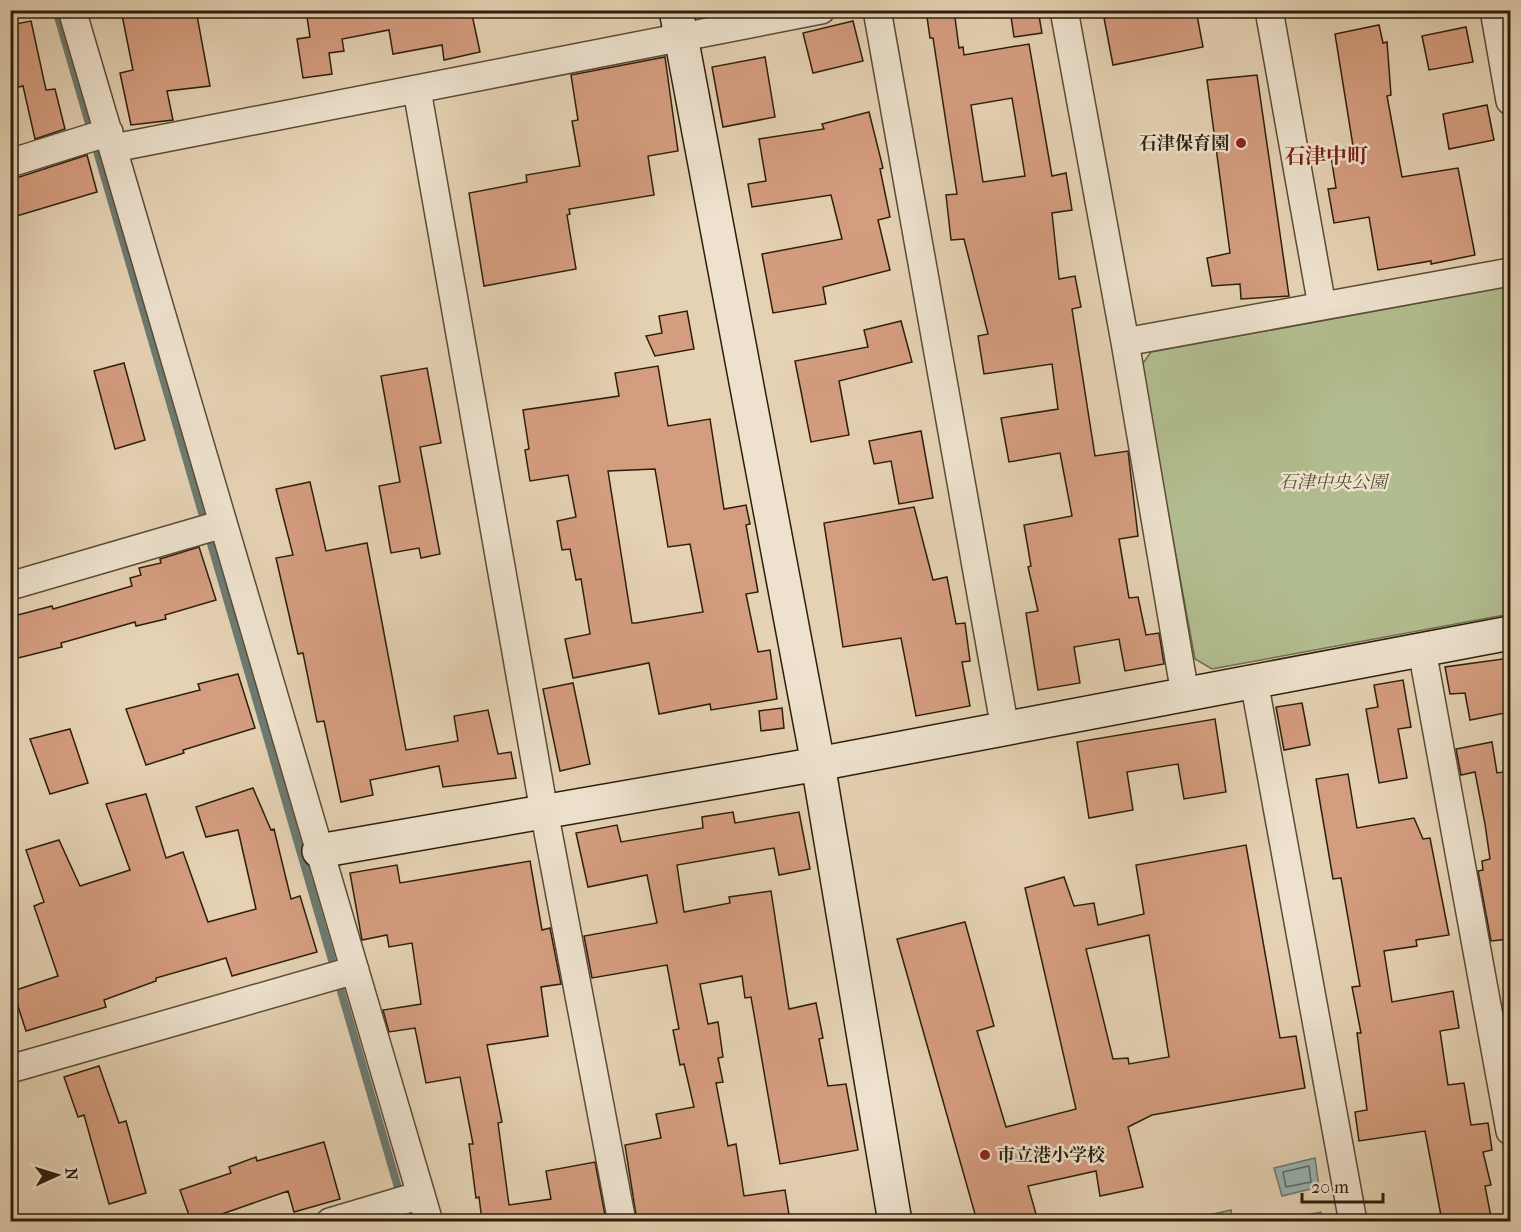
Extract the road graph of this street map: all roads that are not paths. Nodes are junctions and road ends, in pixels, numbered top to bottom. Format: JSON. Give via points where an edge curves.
{"nodes":[{"id":1,"x":72,"y":10,"type":"edge"},
{"id":2,"x":821,"y":10,"type":"edge"},
{"id":3,"x":877,"y":10,"type":"edge"},
{"id":4,"x":1064,"y":10,"type":"edge"},
{"id":5,"x":1269,"y":10,"type":"edge"},
{"id":6,"x":1494,"y":10,"type":"edge"},
{"id":7,"x":679,"y":24,"type":"edge"},
{"id":8,"x":417,"y":90,"type":"junction"},
{"id":9,"x":1510,"y":101,"type":"edge"},
{"id":10,"x":111,"y":140,"type":"junction"},
{"id":11,"x":10,"y":163,"type":"edge"},
{"id":12,"x":1510,"y":272,"type":"edge"},
{"id":13,"x":1322,"y":306,"type":"junction"},
{"id":14,"x":1125,"y":342,"type":"junction"},
{"id":15,"x":223,"y":524,"type":"junction"},
{"id":16,"x":10,"y":586,"type":"edge"},
{"id":17,"x":1510,"y":633,"type":"edge"},
{"id":18,"x":1422,"y":650,"type":"junction"},
{"id":19,"x":1254,"y":681,"type":"junction"},
{"id":20,"x":1185,"y":694,"type":"junction"},
{"id":21,"x":1005,"y":729,"type":"junction"},
{"id":22,"x":818,"y":764,"type":"junction"},
{"id":23,"x":544,"y":811,"type":"junction"},
{"id":24,"x":319,"y":851,"type":"junction"},
{"id":25,"x":355,"y":970,"type":"junction"},
{"id":26,"x":10,"y":1070,"type":"edge"},
{"id":27,"x":1510,"y":1131,"type":"edge"},
{"id":28,"x":421,"y":1195,"type":"junction"},
{"id":29,"x":330,"y":1221,"type":"edge"},
{"id":30,"x":429,"y":1221,"type":"edge"},
{"id":31,"x":622,"y":1221,"type":"edge"},
{"id":32,"x":895,"y":1221,"type":"edge"},
{"id":33,"x":1353,"y":1221,"type":"edge"}],
"edges":[{"from":1,"to":10,"type":"street"},
{"from":2,"to":7,"type":"street"},
{"from":3,"to":21,"type":"street"},
{"from":4,"to":14,"type":"street"},
{"from":5,"to":13,"type":"street"},
{"from":6,"to":9,"type":"street"},
{"from":7,"to":8,"type":"street"},
{"from":7,"to":22,"type":"street"},
{"from":8,"to":10,"type":"street"},
{"from":8,"to":23,"type":"street"},
{"from":10,"to":11,"type":"street"},
{"from":10,"to":15,"type":"street"},
{"from":12,"to":13,"type":"street"},
{"from":13,"to":14,"type":"street"},
{"from":14,"to":20,"type":"street"},
{"from":15,"to":16,"type":"street"},
{"from":15,"to":24,"type":"street"},
{"from":17,"to":18,"type":"street"},
{"from":18,"to":19,"type":"street"},
{"from":18,"to":27,"type":"street"},
{"from":19,"to":20,"type":"street"},
{"from":19,"to":33,"type":"street"},
{"from":20,"to":21,"type":"street"},
{"from":21,"to":22,"type":"street"},
{"from":22,"to":23,"type":"street"},
{"from":22,"to":32,"type":"street"},
{"from":23,"to":24,"type":"street"},
{"from":23,"to":31,"type":"street"},
{"from":24,"to":25,"type":"street"},
{"from":25,"to":26,"type":"street"},
{"from":25,"to":28,"type":"street"},
{"from":28,"to":29,"type":"street"},
{"from":28,"to":30,"type":"street"}]}
